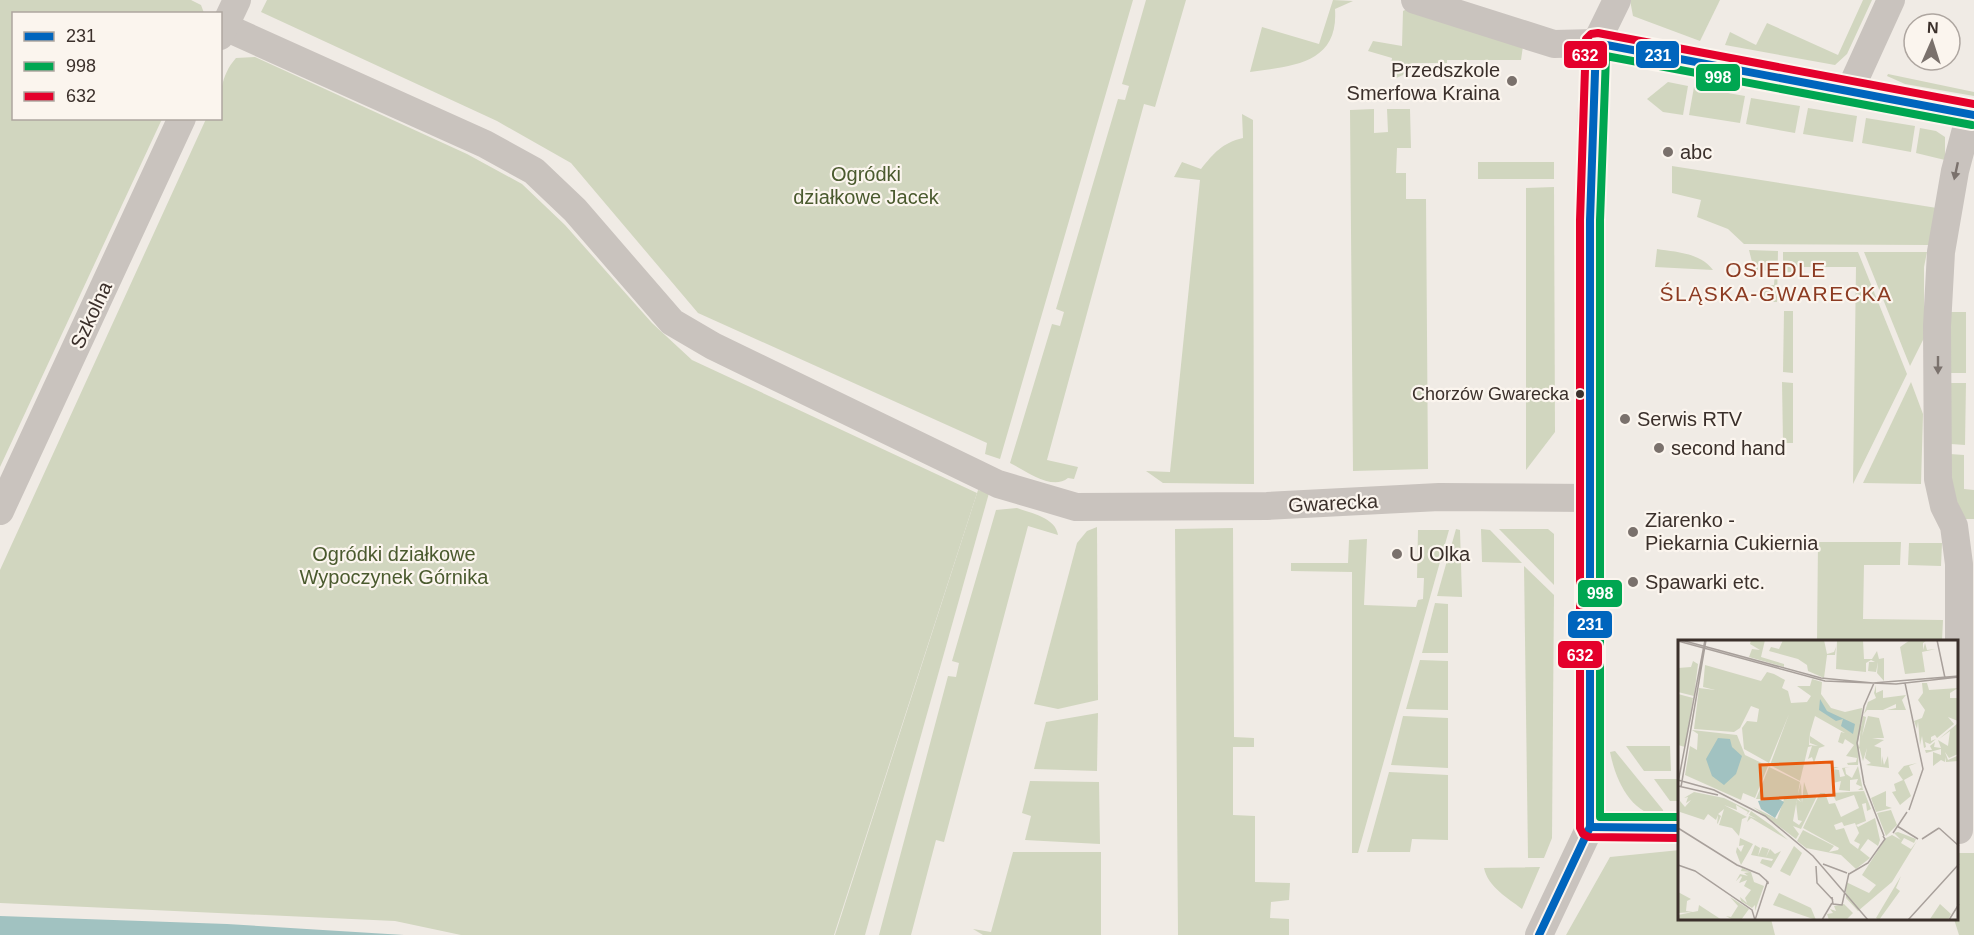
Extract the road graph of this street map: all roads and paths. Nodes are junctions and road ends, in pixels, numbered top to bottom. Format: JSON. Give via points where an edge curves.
{"nodes":[{"id":1,"x":237,"y":0,"type":"edge"},
{"id":2,"x":1415,"y":0,"type":"edge"},
{"id":3,"x":1617,"y":0,"type":"edge"},
{"id":4,"x":1892,"y":0,"type":"edge"},
{"id":5,"x":223,"y":32,"type":"edge"},
{"id":6,"x":1596,"y":44,"type":"junction"},
{"id":7,"x":1850,"y":90,"type":"junction"},
{"id":8,"x":1972,"y":115,"type":"edge"},
{"id":9,"x":181,"y":120,"type":"edge"},
{"id":10,"x":1590,"y":498,"type":"junction"},
{"id":11,"x":0,"y":511,"type":"edge"},
{"id":12,"x":1590,"y":827,"type":"junction"},
{"id":13,"x":1678,"y":828,"type":"edge"},
{"id":14,"x":1963,"y":830,"type":"edge"},
{"id":15,"x":1539,"y":935,"type":"edge"}],
"edges":[{"from":1,"to":5,"type":"street"},
{"from":2,"to":6,"type":"street","via":[[1554,44]]},
{"from":3,"to":6,"type":"street"},
{"from":4,"to":7,"type":"street"},
{"from":5,"to":10,"type":"street","name":"Gwarecka","via":[[485,144],[534,171],[575,210],[672,322],[713,346],[998,484],[1076,507],[1267,506],[1439,497]]},
{"from":6,"to":7,"type":"street"},
{"from":6,"to":10,"type":"street","via":[[1590,220]]},
{"from":7,"to":8,"type":"street"},
{"from":8,"to":14,"type":"street","one_way":true,"via":[[1955,171],[1941,252],[1938,326],[1938,479],[1944,506],[1954,526],[1959,564]]},
{"from":9,"to":11,"type":"street","name":"Szkolna"},
{"from":10,"to":12,"type":"street"},
{"from":12,"to":13,"type":"street"},
{"from":12,"to":15,"type":"street"}]}
